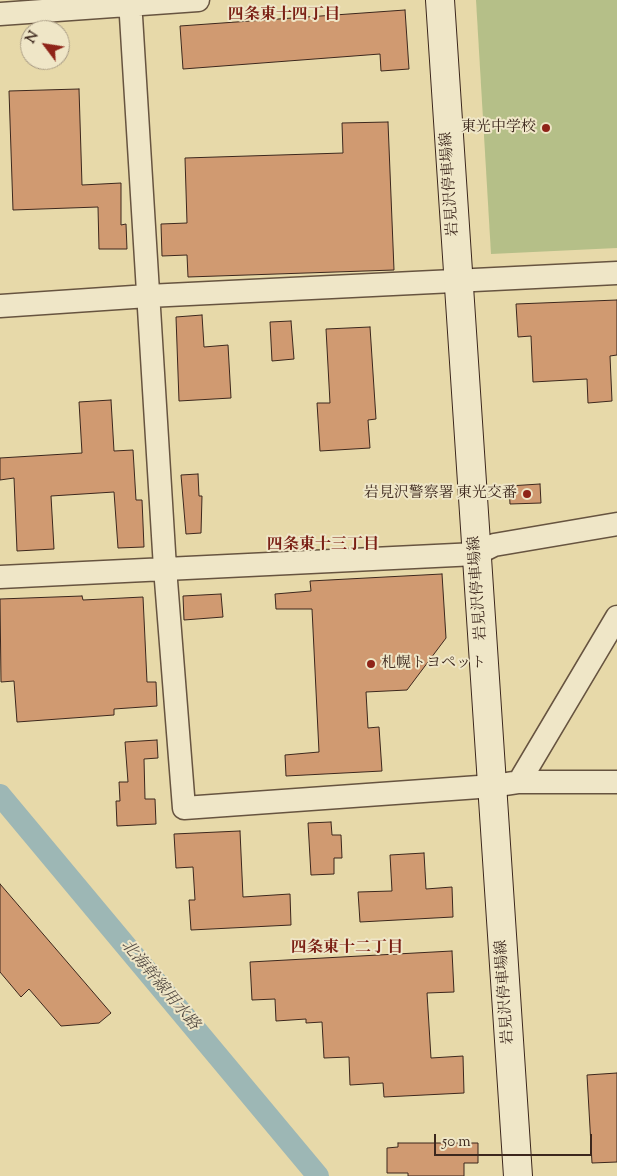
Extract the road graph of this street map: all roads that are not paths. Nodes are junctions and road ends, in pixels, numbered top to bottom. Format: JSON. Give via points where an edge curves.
{"nodes":[{"id":1,"x":198,"y":0,"type":"edge"},
{"id":2,"x":440,"y":0,"type":"edge"},
{"id":3,"x":130,"y":2,"type":"edge"},
{"id":4,"x":0,"y":14,"type":"edge"},
{"id":5,"x":617,"y":273,"type":"edge"},
{"id":6,"x":457,"y":280,"type":"junction"},
{"id":7,"x":148,"y":296,"type":"junction"},
{"id":8,"x":0,"y":306,"type":"edge"},
{"id":9,"x":617,"y":524,"type":"edge"},
{"id":10,"x":476,"y":554,"type":"junction"},
{"id":11,"x":165,"y":568,"type":"junction"},
{"id":12,"x":0,"y":577,"type":"edge"},
{"id":13,"x":617,"y":618,"type":"edge"},
{"id":14,"x":519,"y":782,"type":"junction"},
{"id":15,"x":617,"y":782,"type":"edge"},
{"id":16,"x":493,"y":786,"type":"junction"},
{"id":17,"x":518,"y":1176,"type":"edge"}],
"edges":[{"from":1,"to":3,"type":"street"},
{"from":2,"to":6,"type":"main road","name":"岩見沢停車場線"},
{"from":3,"to":4,"type":"street"},
{"from":3,"to":7,"type":"street"},
{"from":5,"to":6,"type":"street"},
{"from":6,"to":7,"type":"street"},
{"from":6,"to":10,"type":"main road","name":"岩見沢停車場線"},
{"from":7,"to":8,"type":"street"},
{"from":7,"to":11,"type":"street"},
{"from":9,"to":10,"type":"street","via":[[494,545]]},
{"from":10,"to":11,"type":"street"},
{"from":10,"to":16,"type":"main road","name":"岩見沢停車場線"},
{"from":11,"to":12,"type":"street"},
{"from":11,"to":16,"type":"street","via":[[184,808]]},
{"from":13,"to":14,"type":"street"},
{"from":14,"to":15,"type":"street"},
{"from":14,"to":16,"type":"street"},
{"from":16,"to":17,"type":"main road","name":"岩見沢停車場線"}]}
